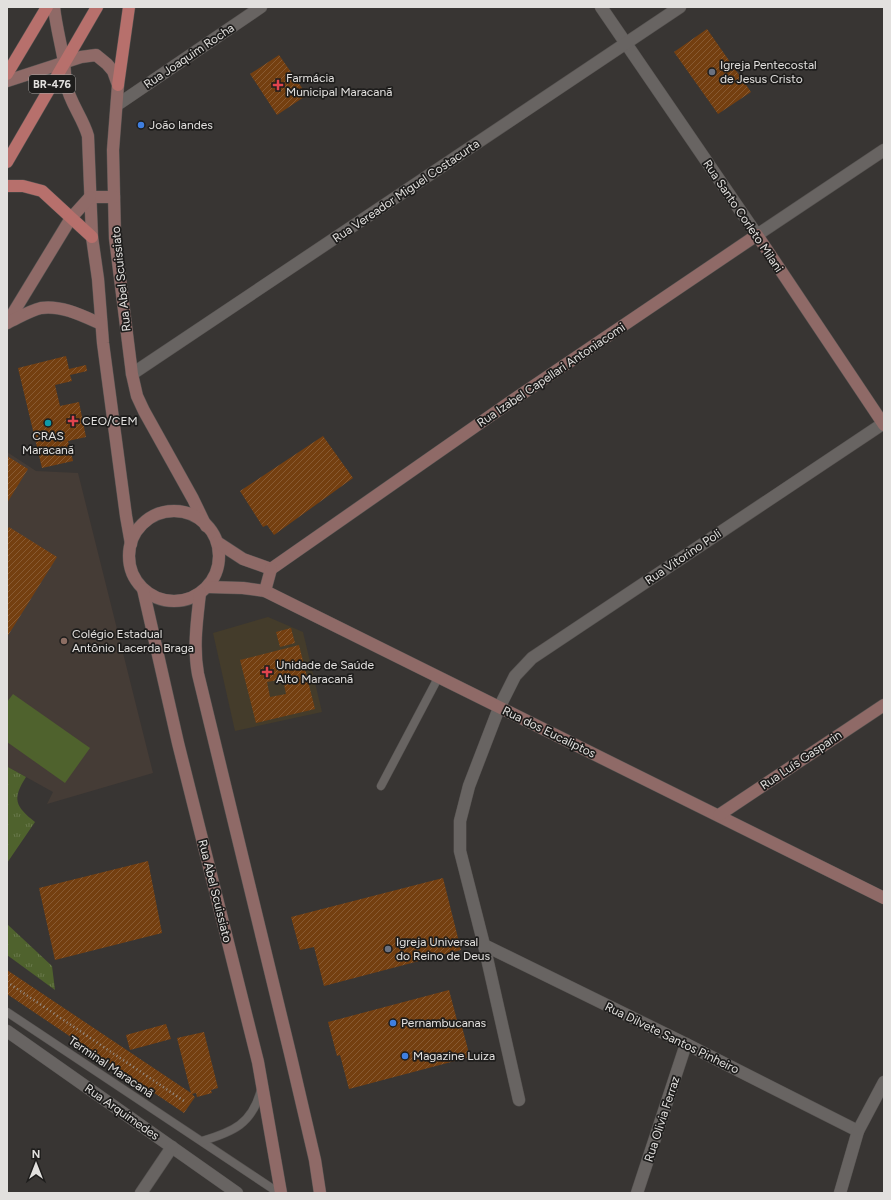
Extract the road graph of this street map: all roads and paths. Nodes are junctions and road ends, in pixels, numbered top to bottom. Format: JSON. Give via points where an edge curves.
{"nodes":[{"id":1,"x":47,"y":7,"type":"edge"},
{"id":2,"x":54,"y":7,"type":"edge"},
{"id":3,"x":97,"y":7,"type":"edge"},
{"id":4,"x":129,"y":7,"type":"edge"},
{"id":5,"x":261,"y":7,"type":"edge"},
{"id":6,"x":600,"y":7,"type":"edge"},
{"id":7,"x":680,"y":7,"type":"edge"},
{"id":8,"x":626,"y":44,"type":"junction"},
{"id":9,"x":64,"y":63,"type":"junction"},
{"id":10,"x":7,"y":74,"type":"edge"},
{"id":11,"x":7,"y":81,"type":"edge"},
{"id":12,"x":118,"y":85,"type":"junction"},
{"id":13,"x":117,"y":105,"type":"junction"},
{"id":14,"x":884,"y":150,"type":"edge"},
{"id":15,"x":7,"y":162,"type":"edge"},
{"id":16,"x":7,"y":186,"type":"edge"},
{"id":17,"x":90,"y":197,"type":"junction"},
{"id":18,"x":114,"y":197,"type":"junction"},
{"id":19,"x":70,"y":218,"type":"junction"},
{"id":20,"x":757,"y":235,"type":"junction"},
{"id":21,"x":92,"y":237,"type":"junction"},
{"id":22,"x":7,"y":323,"type":"edge"},
{"id":23,"x":101,"y":324,"type":"junction"},
{"id":24,"x":132,"y":374,"type":"junction"},
{"id":25,"x":884,"y":424,"type":"edge"},
{"id":26,"x":206,"y":526,"type":"junction"},
{"id":27,"x":217,"y":542,"type":"junction"},
{"id":28,"x":131,"y":544,"type":"junction"},
{"id":29,"x":271,"y":569,"type":"junction"},
{"id":30,"x":143,"y":589,"type":"junction"},
{"id":31,"x":204,"y":590,"type":"junction"},
{"id":32,"x":265,"y":591,"type":"junction"},
{"id":33,"x":438,"y":678,"type":"junction"},
{"id":34,"x":884,"y":705,"type":"edge"},
{"id":35,"x":499,"y":708,"type":"junction"},
{"id":36,"x":381,"y":786,"type":"dead end"},
{"id":37,"x":719,"y":815,"type":"junction"},
{"id":38,"x":884,"y":898,"type":"edge"},
{"id":39,"x":484,"y":945,"type":"junction"},
{"id":40,"x":7,"y":982,"type":"edge"},
{"id":41,"x":7,"y":1012,"type":"edge"},
{"id":42,"x":7,"y":1031,"type":"edge"},
{"id":43,"x":686,"y":1044,"type":"junction"},
{"id":44,"x":884,"y":1082,"type":"edge"},
{"id":45,"x":262,"y":1088,"type":"junction"},
{"id":46,"x":519,"y":1100,"type":"dead end"},
{"id":47,"x":184,"y":1101,"type":"dead end"},
{"id":48,"x":858,"y":1131,"type":"junction"},
{"id":49,"x":202,"y":1141,"type":"junction"},
{"id":50,"x":172,"y":1147,"type":"junction"},
{"id":51,"x":141,"y":1193,"type":"edge"},
{"id":52,"x":237,"y":1193,"type":"edge"},
{"id":53,"x":280,"y":1193,"type":"edge"},
{"id":54,"x":320,"y":1193,"type":"edge"},
{"id":55,"x":637,"y":1193,"type":"edge"},
{"id":56,"x":840,"y":1193,"type":"edge"}],
"edges":[{"from":1,"to":10,"type":"main road"},
{"from":2,"to":9,"type":"main road","name":"Rua Abel Scuissiato"},
{"from":3,"to":9,"type":"main road","number":"BR-476"},
{"from":4,"to":12,"type":"main road"},
{"from":5,"to":13,"type":"street","name":"Rua Joaquim Rocha"},
{"from":6,"to":8,"type":"street","name":"Rua Santo Corleto Milani"},
{"from":7,"to":8,"type":"street","name":"Rua Vereador Miguel Costacurta"},
{"from":8,"to":20,"type":"street","name":"Rua Santo Corleto Milani"},
{"from":8,"to":24,"type":"street","name":"Rua Vereador Miguel Costacurta"},
{"from":9,"to":11,"type":"main road","name":"Rua Abel Scuissiato"},
{"from":9,"to":12,"type":"main road","name":"Rua Abel Scuissiato","via":[[96,55],[113,71]]},
{"from":9,"to":15,"type":"main road","number":"BR-476"},
{"from":9,"to":17,"type":"main road","name":"Rua Abel Scuissiato","via":[[66,84],[88,136]]},
{"from":12,"to":13,"type":"main road","name":"Rua Abel Scuissiato"},
{"from":13,"to":18,"type":"main road","name":"Rua Abel Scuissiato","via":[[113,150]]},
{"from":14,"to":20,"type":"street","name":"Rua Izabel Capellari Antoniacomi"},
{"from":16,"to":19,"type":"main road","via":[[23,186],[42,191]]},
{"from":17,"to":18,"type":"main road"},
{"from":17,"to":19,"type":"main road"},
{"from":17,"to":21,"type":"main road","name":"Rua Abel Scuissiato"},
{"from":18,"to":24,"type":"main road","name":"Rua Abel Scuissiato","via":[[115,238]]},
{"from":19,"to":21,"type":"main road"},
{"from":19,"to":22,"type":"main road"},
{"from":20,"to":25,"type":"main road","name":"Rua Santo Corleto Milani"},
{"from":20,"to":29,"type":"main road","name":"Rua Izabel Capellari Antoniacomi","via":[[513,400]]},
{"from":21,"to":23,"type":"main road","name":"Rua Abel Scuissiato"},
{"from":22,"to":23,"type":"main road","via":[[32,311],[51,308],[75,312]]},
{"from":23,"to":28,"type":"main road","name":"Rua Abel Scuissiato"},
{"from":24,"to":26,"type":"main road","name":"Rua Abel Scuissiato","via":[[136,396]]},
{"from":25,"to":35,"type":"street","name":"Rua Vitorino Poli","via":[[532,658],[515,676]]},
{"from":26,"to":27,"type":"main road"},
{"from":26,"to":28,"type":"main road","via":[[185,513],[172,511],[147,520],[136,531]]},
{"from":27,"to":29,"type":"main road","via":[[243,558]]},
{"from":27,"to":31,"type":"main road","via":[[219,558],[216,573]]},
{"from":28,"to":30,"type":"main road","via":[[129,560],[134,576]]},
{"from":29,"to":32,"type":"main road"},
{"from":30,"to":31,"type":"main road","via":[[154,597],[166,601],[190,599]]},
{"from":30,"to":45,"type":"main road","name":"Rua Abel Scuissiato","via":[[178,743],[258,1062]]},
{"from":31,"to":32,"type":"main road","name":"Rua dos Eucaliptos","via":[[243,588]]},
{"from":31,"to":54,"type":"main road","via":[[197,615],[195,658],[198,674],[315,1160]]},
{"from":32,"to":33,"type":"main road","name":"Rua dos Eucaliptos"},
{"from":33,"to":35,"type":"main road","name":"Rua dos Eucaliptos"},
{"from":33,"to":36,"type":"lane"},
{"from":34,"to":37,"type":"main road","name":"Rua Luís Gasparin"},
{"from":35,"to":37,"type":"main road","name":"Rua dos Eucaliptos"},
{"from":35,"to":39,"type":"street","name":"Rua Vitorino Poli","via":[[469,786],[460,821],[460,851]]},
{"from":37,"to":38,"type":"main road","name":"Rua dos Eucaliptos"},
{"from":39,"to":43,"type":"street","name":"Rua Dilvete Santos Pinheiro"},
{"from":39,"to":46,"type":"street","name":"Rua Vitorino Poli"},
{"from":40,"to":47,"type":"path"},
{"from":41,"to":49,"type":"lane","name":"Terminal Maracanã"},
{"from":42,"to":50,"type":"street","name":"Rua Arquimedes"},
{"from":43,"to":48,"type":"street","name":"Rua Dilvete Santos Pinheiro"},
{"from":43,"to":55,"type":"street","name":"Rua Olivia Ferraz"},
{"from":44,"to":48,"type":"street"},
{"from":45,"to":49,"type":"lane","via":[[252,1113],[242,1124],[231,1132]]},
{"from":45,"to":53,"type":"main road","name":"Rua Abel Scuissiato"},
{"from":48,"to":56,"type":"street"},
{"from":49,"to":53,"type":"lane","name":"Terminal Maracanã"},
{"from":50,"to":51,"type":"street"},
{"from":50,"to":52,"type":"street","name":"Rua Arquimedes"}]}
